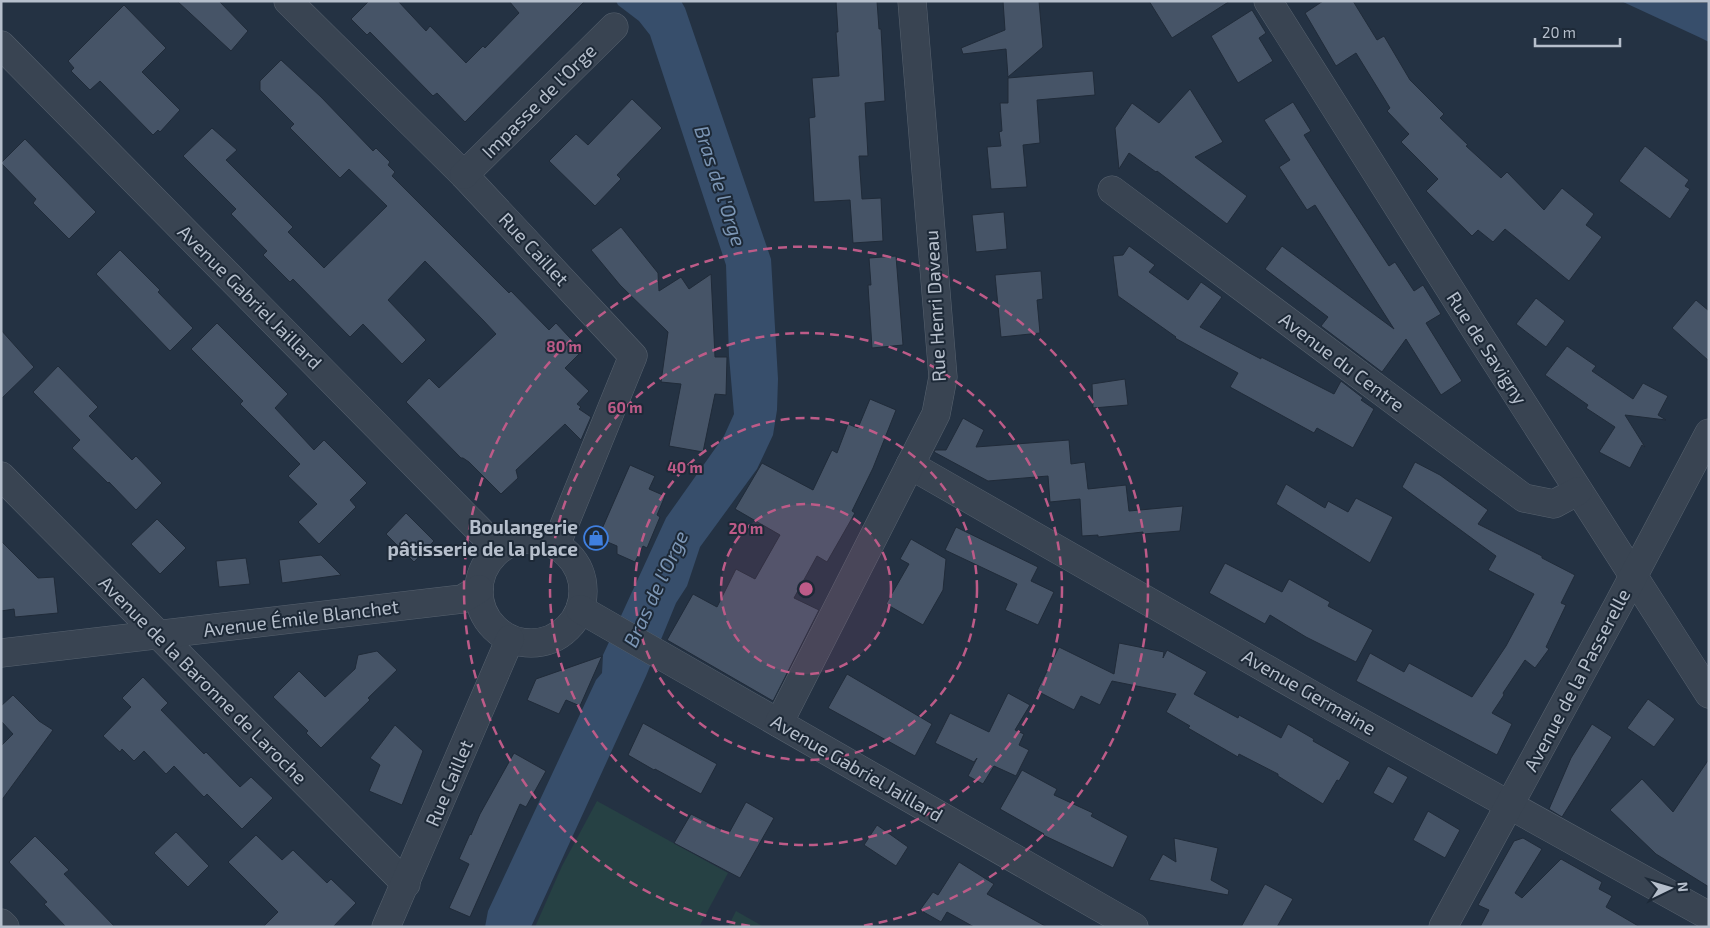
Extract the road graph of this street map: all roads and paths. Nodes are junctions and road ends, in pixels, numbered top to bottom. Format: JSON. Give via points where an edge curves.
{"nodes":[{"id":1,"x":288,"y":1,"type":"edge"},
{"id":2,"x":912,"y":1,"type":"edge"},
{"id":3,"x":1268,"y":1,"type":"edge"},
{"id":4,"x":614,"y":27,"type":"dead end"},
{"id":5,"x":1,"y":45,"type":"edge"},
{"id":6,"x":464,"y":174,"type":"junction"},
{"id":7,"x":1112,"y":190,"type":"dead end"},
{"id":8,"x":1709,"y":433,"type":"edge"},
{"id":9,"x":910,"y":465,"type":"junction"},
{"id":10,"x":1,"y":476,"type":"edge"},
{"id":11,"x":1578,"y":491,"type":"junction"},
{"id":12,"x":556,"y":545,"type":"junction"},
{"id":13,"x":498,"y":549,"type":"junction"},
{"id":14,"x":1634,"y":574,"type":"junction"},
{"id":15,"x":479,"y":589,"type":"junction"},
{"id":16,"x":580,"y":609,"type":"junction"},
{"id":17,"x":157,"y":634,"type":"junction"},
{"id":18,"x":510,"y":639,"type":"junction"},
{"id":19,"x":1,"y":653,"type":"edge"},
{"id":20,"x":1709,"y":694,"type":"edge"},
{"id":21,"x":779,"y":723,"type":"junction"},
{"id":22,"x":1509,"y":806,"type":"junction"},
{"id":23,"x":406,"y":884,"type":"junction"},
{"id":24,"x":1709,"y":916,"type":"edge"},
{"id":25,"x":1,"y":923,"type":"edge"},
{"id":26,"x":5,"y":927,"type":"edge"},
{"id":27,"x":386,"y":927,"type":"edge"},
{"id":28,"x":1134,"y":927,"type":"edge"},
{"id":29,"x":1443,"y":927,"type":"edge"}],
"edges":[{"from":1,"to":6,"type":"street","name":"Rue Caillet"},
{"from":2,"to":9,"type":"street","name":"Rue Henri Daveau","via":[[943,377],[936,414]]},
{"from":3,"to":11,"type":"street","name":"Rue de Savigny"},
{"from":4,"to":6,"type":"street","name":"Impasse de l'Orge"},
{"from":5,"to":13,"type":"street","name":"Avenue Gabriel Jaillard"},
{"from":6,"to":12,"type":"street","name":"Rue Caillet","via":[[633,356]]},
{"from":7,"to":11,"type":"street","name":"Avenue du Centre","via":[[1524,498],[1554,504]]},
{"from":8,"to":14,"type":"street","name":"Avenue de la Passerelle"},
{"from":9,"to":21,"type":"street","name":"Rue Henri Daveau"},
{"from":9,"to":22,"type":"street","name":"Avenue Germaine"},
{"from":10,"to":17,"type":"street","name":"Avenue de la Baronne de Laroche"},
{"from":11,"to":14,"type":"street","name":"Rue de Savigny"},
{"from":12,"to":13,"type":"street","via":[[542,539],[526,538]]},
{"from":12,"to":16,"type":"street","via":[[577,566],[582,580]]},
{"from":13,"to":15,"type":"street","via":[[481,574]]},
{"from":14,"to":20,"type":"street","name":"Rue de Savigny"},
{"from":14,"to":22,"type":"street","name":"Avenue de la Passerelle"},
{"from":15,"to":17,"type":"street","name":"Avenue Émile Blanchet","via":[[462,599]]},
{"from":15,"to":18,"type":"street","via":[[486,619]]},
{"from":16,"to":18,"type":"street","via":[[572,624],[543,642]]},
{"from":16,"to":21,"type":"street","name":"Avenue Gabriel Jaillard"},
{"from":17,"to":19,"type":"street","name":"Avenue Émile Blanchet"},
{"from":17,"to":23,"type":"street","name":"Avenue de la Baronne de Laroche"},
{"from":18,"to":23,"type":"street","name":"Rue Caillet"},
{"from":21,"to":28,"type":"street","name":"Avenue Gabriel Jaillard"},
{"from":22,"to":24,"type":"street","name":"Avenue Germaine"},
{"from":22,"to":29,"type":"street","name":"Avenue de la Passerelle"},
{"from":23,"to":27,"type":"street","name":"Rue Caillet"},
{"from":25,"to":26,"type":"street"}]}
